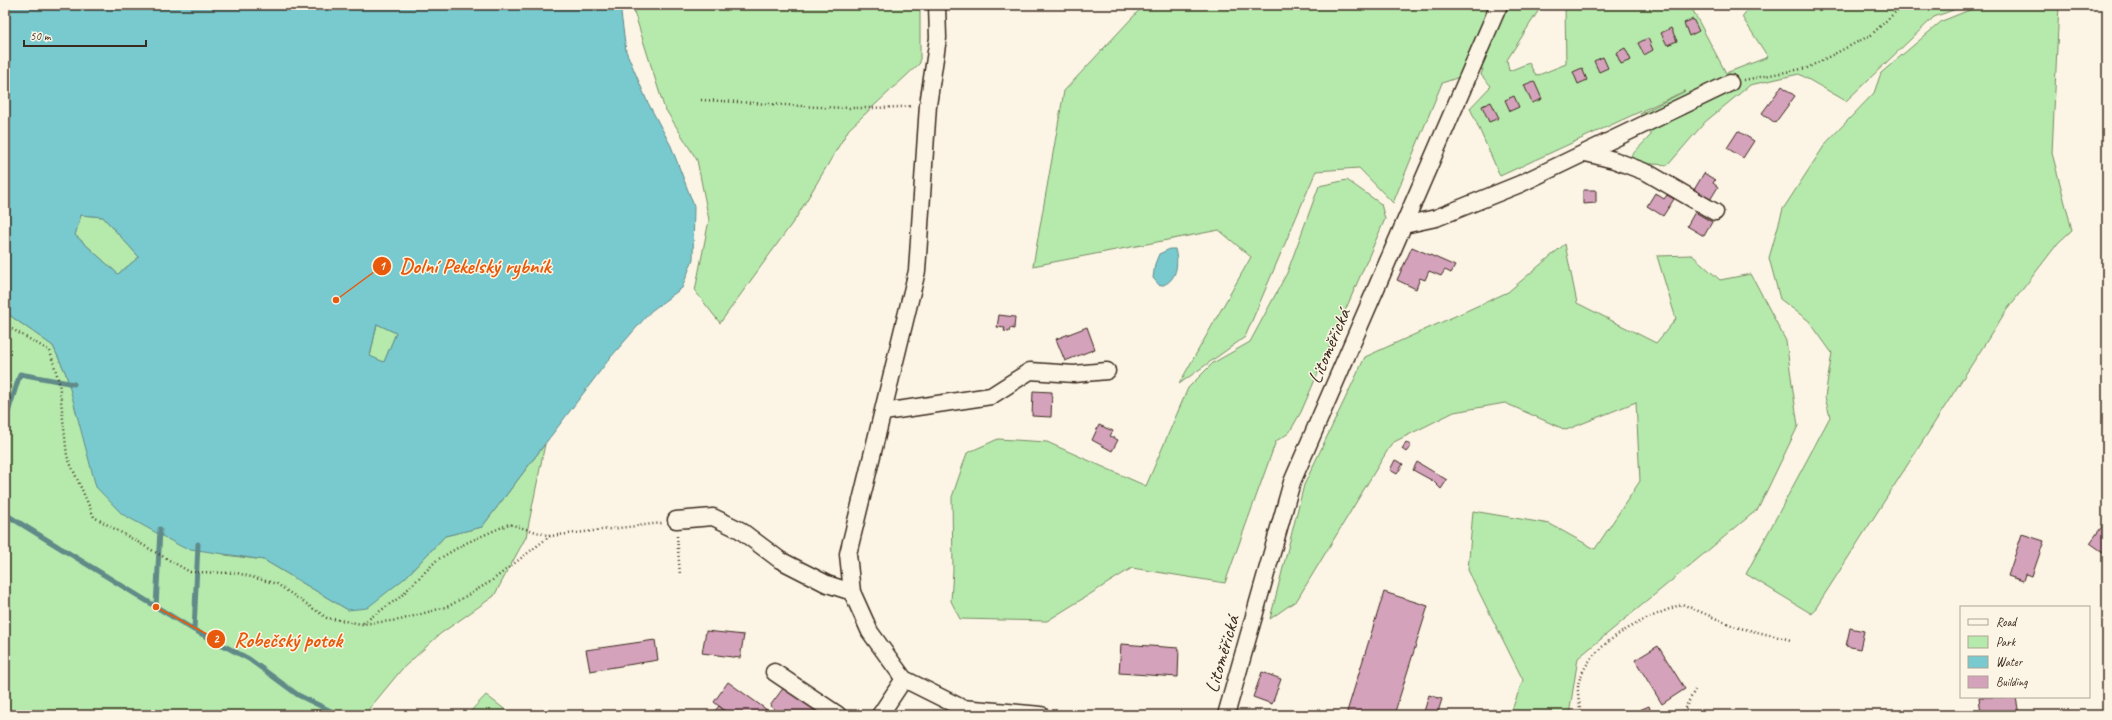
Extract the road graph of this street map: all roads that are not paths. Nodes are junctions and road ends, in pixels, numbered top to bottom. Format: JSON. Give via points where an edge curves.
{"nodes":[{"id":1,"x":937,"y":5,"type":"edge"},
{"id":2,"x":1499,"y":5,"type":"edge"},
{"id":3,"x":1730,"y":83,"type":"road end"},
{"id":4,"x":1586,"y":153,"type":"junction"},
{"id":5,"x":1715,"y":212,"type":"dead end"},
{"id":6,"x":1404,"y":225,"type":"junction"},
{"id":7,"x":1107,"y":371,"type":"dead end"},
{"id":8,"x":884,"y":412,"type":"junction"},
{"id":9,"x":676,"y":520,"type":"road end"},
{"id":10,"x":852,"y":592,"type":"junction"},
{"id":11,"x":774,"y":672,"type":"dead end"},
{"id":12,"x":904,"y":678,"type":"junction"},
{"id":13,"x":957,"y":712,"type":"edge"},
{"id":14,"x":838,"y":715,"type":"edge"},
{"id":15,"x":880,"y":715,"type":"edge"},
{"id":16,"x":1041,"y":715,"type":"edge"},
{"id":17,"x":1226,"y":715,"type":"edge"}],
"edges":[{"from":1,"to":8,"type":"street","via":[[938,38],[928,105],[917,271]]},
{"from":2,"to":6,"type":"street","name":"Litoměřická"},
{"from":3,"to":4,"type":"street"},
{"from":4,"to":5,"type":"street","via":[[1648,173]]},
{"from":4,"to":6,"type":"street","via":[[1520,184],[1436,218]]},
{"from":6,"to":17,"type":"street","name":"Litoměřická","via":[[1292,482]]},
{"from":7,"to":8,"type":"street","via":[[1074,374],[1030,371],[991,396]]},
{"from":8,"to":10,"type":"street","via":[[848,554]]},
{"from":9,"to":10,"type":"street","via":[[713,517],[740,530],[780,560],[827,584]]},
{"from":10,"to":12,"type":"street","via":[[870,632]]},
{"from":11,"to":14,"type":"street"},
{"from":12,"to":13,"type":"street"},
{"from":12,"to":15,"type":"street"},
{"from":13,"to":16,"type":"street"}]}
